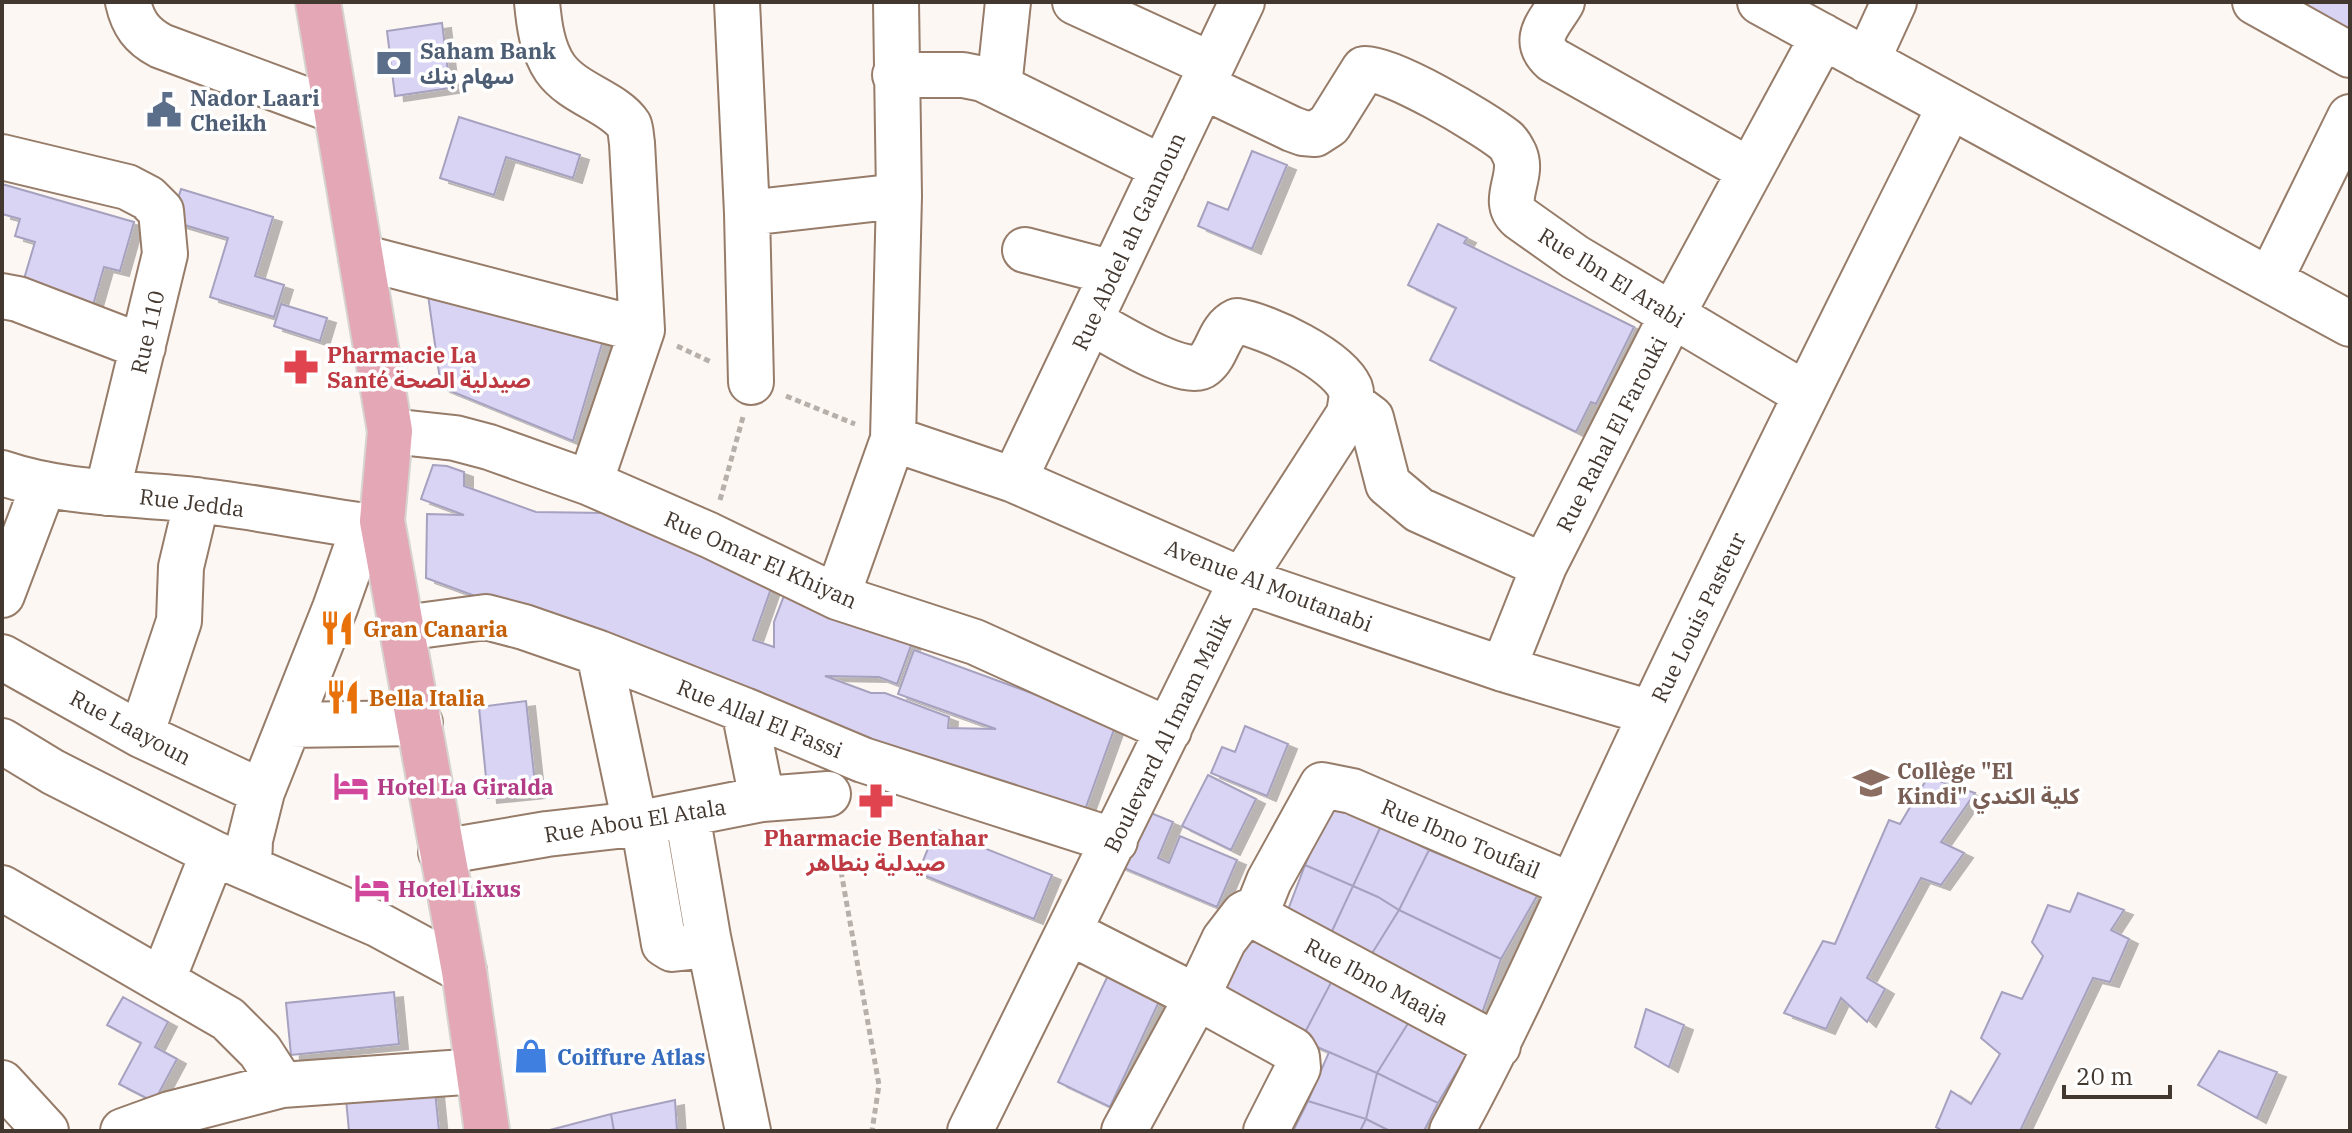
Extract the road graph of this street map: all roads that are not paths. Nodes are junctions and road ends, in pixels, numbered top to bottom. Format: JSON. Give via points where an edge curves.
{"nodes":[{"id":1,"x":128,"y":2,"type":"edge"},
{"id":2,"x":318,"y":2,"type":"edge"},
{"id":3,"x":537,"y":2,"type":"edge"},
{"id":4,"x":737,"y":2,"type":"edge"},
{"id":5,"x":896,"y":2,"type":"edge"},
{"id":6,"x":1008,"y":2,"type":"edge"},
{"id":7,"x":1075,"y":2,"type":"edge"},
{"id":8,"x":1242,"y":2,"type":"edge"},
{"id":9,"x":1562,"y":2,"type":"edge"},
{"id":10,"x":1894,"y":2,"type":"edge"},
{"id":11,"x":2255,"y":2,"type":"edge"},
{"id":12,"x":1792,"y":14,"type":"edge"},
{"id":13,"x":2350,"y":55,"type":"edge"},
{"id":14,"x":1867,"y":61,"type":"junction"},
{"id":15,"x":895,"y":75,"type":"junction"},
{"id":16,"x":1207,"y":76,"type":"junction"},
{"id":17,"x":999,"y":87,"type":"junction"},
{"id":18,"x":1950,"y":106,"type":"junction"},
{"id":19,"x":336,"y":111,"type":"junction"},
{"id":20,"x":2350,"y":117,"type":"edge"},
{"id":21,"x":2,"y":157,"type":"edge"},
{"id":22,"x":1163,"y":168,"type":"junction"},
{"id":23,"x":1749,"y":170,"type":"junction"},
{"id":24,"x":899,"y":196,"type":"junction"},
{"id":25,"x":747,"y":213,"type":"junction"},
{"id":26,"x":1025,"y":250,"type":"dead end"},
{"id":27,"x":361,"y":257,"type":"junction"},
{"id":28,"x":1113,"y":273,"type":"junction"},
{"id":29,"x":2270,"y":280,"type":"junction"},
{"id":30,"x":2,"y":296,"type":"edge"},
{"id":31,"x":1672,"y":315,"type":"junction"},
{"id":32,"x":1090,"y":321,"type":"junction"},
{"id":33,"x":2350,"y":324,"type":"edge"},
{"id":34,"x":642,"y":330,"type":"junction"},
{"id":35,"x":143,"y":347,"type":"junction"},
{"id":36,"x":751,"y":382,"type":"road end"},
{"id":37,"x":1805,"y":394,"type":"junction"},
{"id":38,"x":1351,"y":403,"type":"junction"},
{"id":39,"x":390,"y":431,"type":"junction"},
{"id":40,"x":893,"y":439,"type":"junction"},
{"id":41,"x":1014,"y":480,"type":"junction"},
{"id":42,"x":14,"y":483,"type":"edge"},
{"id":43,"x":590,"y":483,"type":"junction"},
{"id":44,"x":107,"y":493,"type":"junction"},
{"id":45,"x":197,"y":500,"type":"junction"},
{"id":46,"x":373,"y":524,"type":"junction"},
{"id":47,"x":1544,"y":566,"type":"junction"},
{"id":48,"x":1242,"y":580,"type":"junction"},
{"id":49,"x":2,"y":595,"type":"edge"},
{"id":50,"x":837,"y":597,"type":"junction"},
{"id":51,"x":403,"y":628,"type":"junction"},
{"id":52,"x":599,"y":653,"type":"junction"},
{"id":53,"x":2,"y":657,"type":"edge"},
{"id":54,"x":1503,"y":669,"type":"junction"},
{"id":55,"x":744,"y":710,"type":"junction"},
{"id":56,"x":1651,"y":713,"type":"junction"},
{"id":57,"x":420,"y":723,"type":"junction"},
{"id":58,"x":289,"y":725,"type":"junction"},
{"id":59,"x":1169,"y":730,"type":"junction"},
{"id":60,"x":141,"y":735,"type":"junction"},
{"id":61,"x":2,"y":741,"type":"edge"},
{"id":62,"x":262,"y":792,"type":"junction"},
{"id":63,"x":828,"y":794,"type":"road end"},
{"id":64,"x":762,"y":799,"type":"junction"},
{"id":65,"x":687,"y":814,"type":"junction"},
{"id":66,"x":639,"y":823,"type":"junction"},
{"id":67,"x":1115,"y":841,"type":"junction"},
{"id":68,"x":441,"y":852,"type":"junction"},
{"id":69,"x":231,"y":860,"type":"junction"},
{"id":70,"x":1570,"y":885,"type":"junction"},
{"id":71,"x":2,"y":888,"type":"edge"},
{"id":72,"x":1255,"y":916,"type":"junction"},
{"id":73,"x":1069,"y":932,"type":"junction"},
{"id":74,"x":708,"y":937,"type":"junction"},
{"id":75,"x":464,"y":971,"type":"junction"},
{"id":76,"x":163,"y":979,"type":"junction"},
{"id":77,"x":1197,"y":997,"type":"junction"},
{"id":78,"x":1498,"y":1046,"type":"junction"},
{"id":79,"x":478,"y":1071,"type":"junction"},
{"id":80,"x":2,"y":1083,"type":"edge"},
{"id":81,"x":282,"y":1085,"type":"junction"},
{"id":82,"x":46,"y":1131,"type":"edge"},
{"id":83,"x":123,"y":1131,"type":"edge"},
{"id":84,"x":487,"y":1131,"type":"edge"},
{"id":85,"x":748,"y":1131,"type":"edge"},
{"id":86,"x":970,"y":1131,"type":"edge"},
{"id":87,"x":1124,"y":1131,"type":"edge"},
{"id":88,"x":1266,"y":1131,"type":"edge"},
{"id":89,"x":1452,"y":1131,"type":"edge"}],
"edges":[{"from":1,"to":19,"type":"street","via":[[144,37],[161,46]]},
{"from":2,"to":19,"type":"main road"},
{"from":3,"to":34,"type":"street","via":[[540,33],[554,67],[575,90],[629,126]]},
{"from":4,"to":25,"type":"street"},
{"from":5,"to":15,"type":"street"},
{"from":6,"to":17,"type":"street"},
{"from":7,"to":16,"type":"street"},
{"from":8,"to":16,"type":"street","name":"Rue Abdel ah Gannoun"},
{"from":9,"to":23,"type":"street","via":[[1542,37],[1545,53]]},
{"from":10,"to":14,"type":"street"},
{"from":11,"to":13,"type":"street"},
{"from":12,"to":14,"type":"street"},
{"from":12,"to":23,"type":"street","name":"Rue Rahal El Farouki"},
{"from":14,"to":18,"type":"street"},
{"from":15,"to":17,"type":"street","via":[[963,75]]},
{"from":15,"to":24,"type":"street"},
{"from":16,"to":22,"type":"street","name":"Rue Abdel ah Gannoun"},
{"from":16,"to":31,"type":"street","name":"Rue Ibn El Arabi","via":[[1292,129],[1310,134],[1329,125],[1364,69],[1409,82],[1509,143],[1518,167],[1511,203],[1515,214],[1546,239]]},
{"from":17,"to":22,"type":"street"},
{"from":18,"to":29,"type":"street"},
{"from":18,"to":37,"type":"street","name":"Rue Louis Pasteur"},
{"from":19,"to":27,"type":"main road"},
{"from":20,"to":29,"type":"street"},
{"from":21,"to":35,"type":"street","name":"Rue 110","via":[[127,187],[156,204],[164,223],[165,254]]},
{"from":22,"to":28,"type":"street","name":"Rue Abdel ah Gannoun"},
{"from":23,"to":31,"type":"street","name":"Rue Rahal El Farouki"},
{"from":24,"to":25,"type":"street"},
{"from":24,"to":40,"type":"street"},
{"from":25,"to":36,"type":"street"},
{"from":26,"to":28,"type":"street"},
{"from":27,"to":34,"type":"street"},
{"from":27,"to":39,"type":"main road"},
{"from":28,"to":32,"type":"street","name":"Rue Abdel ah Gannoun"},
{"from":29,"to":33,"type":"street"},
{"from":30,"to":35,"type":"street"},
{"from":31,"to":37,"type":"street","name":"Rue Ibn El Arabi"},
{"from":31,"to":47,"type":"street","name":"Rue Rahal El Farouki"},
{"from":32,"to":38,"type":"street","via":[[1192,370],[1206,365],[1225,329],[1237,321],[1258,325],[1338,372],[1351,390]]},
{"from":32,"to":41,"type":"street","name":"Rue Abdel ah Gannoun"},
{"from":34,"to":43,"type":"street"},
{"from":35,"to":44,"type":"street","name":"Rue 110"},
{"from":37,"to":56,"type":"street","name":"Rue Louis Pasteur"},
{"from":38,"to":47,"type":"street","via":[[1371,418],[1395,493],[1419,510]]},
{"from":38,"to":48,"type":"street","name":"Boulevard Al Imam Malik","via":[[1349,414]]},
{"from":39,"to":43,"type":"street","name":"Rue Omar El Khiyan","via":[[455,438]]},
{"from":39,"to":46,"type":"main road"},
{"from":40,"to":41,"type":"street","name":"Avenue Al Moutanabi"},
{"from":40,"to":50,"type":"street"},
{"from":41,"to":48,"type":"street","name":"Avenue Al Moutanabi"},
{"from":42,"to":44,"type":"street","name":"Rue Jedda"},
{"from":42,"to":49,"type":"street"},
{"from":43,"to":50,"type":"street","name":"Rue Omar El Khiyan"},
{"from":44,"to":45,"type":"street","name":"Rue Jedda"},
{"from":45,"to":46,"type":"street","name":"Rue Jedda"},
{"from":45,"to":60,"type":"street","via":[[181,567],[179,621]]},
{"from":46,"to":51,"type":"main road"},
{"from":46,"to":58,"type":"street"},
{"from":47,"to":54,"type":"street","name":"Rue Rahal El Farouki"},
{"from":48,"to":54,"type":"street","name":"Avenue Al Moutanabi"},
{"from":48,"to":59,"type":"street","name":"Boulevard Al Imam Malik"},
{"from":50,"to":59,"type":"street","name":"Rue Omar El Khiyan","via":[[975,642]]},
{"from":51,"to":52,"type":"street","name":"Rue Allal El Fassi","via":[[486,617]]},
{"from":51,"to":57,"type":"main road"},
{"from":52,"to":55,"type":"street","name":"Rue Allal El Fassi"},
{"from":52,"to":66,"type":"street"},
{"from":53,"to":60,"type":"street","name":"Rue Laayoun"},
{"from":54,"to":56,"type":"street","name":"Avenue Al Moutanabi"},
{"from":55,"to":64,"type":"street"},
{"from":55,"to":67,"type":"street","name":"Rue Allal El Fassi","via":[[863,760]]},
{"from":56,"to":70,"type":"street","name":"Rue Louis Pasteur"},
{"from":57,"to":58,"type":"street"},
{"from":57,"to":68,"type":"main road"},
{"from":58,"to":62,"type":"street"},
{"from":59,"to":67,"type":"street","name":"Boulevard Al Imam Malik"},
{"from":60,"to":62,"type":"street","name":"Rue Laayoun"},
{"from":61,"to":69,"type":"street"},
{"from":62,"to":69,"type":"street","via":[[252,827]]},
{"from":63,"to":64,"type":"street","name":"Rue Abou El Atala"},
{"from":64,"to":65,"type":"street","name":"Rue Abou El Atala"},
{"from":65,"to":66,"type":"street","name":"Rue Abou El Atala"},
{"from":65,"to":74,"type":"street"},
{"from":66,"to":68,"type":"street","name":"Rue Abou El Atala"},
{"from":66,"to":74,"type":"street","via":[[664,944],[672,949],[700,946]]},
{"from":67,"to":73,"type":"street","name":"Boulevard Al Imam Malik"},
{"from":68,"to":75,"type":"main road"},
{"from":69,"to":75,"type":"street","via":[[377,924]]},
{"from":69,"to":76,"type":"street"},
{"from":70,"to":72,"type":"street","name":"Rue Ibno Toufail","via":[[1352,791],[1322,785]]},
{"from":70,"to":78,"type":"street","name":"Rue Louis Pasteur"},
{"from":71,"to":76,"type":"street"},
{"from":72,"to":77,"type":"street","via":[[1244,914],[1224,940]]},
{"from":72,"to":78,"type":"street","name":"Rue Ibno Maaja"},
{"from":73,"to":77,"type":"street"},
{"from":73,"to":86,"type":"street","name":"Boulevard Al Imam Malik"},
{"from":74,"to":85,"type":"street"},
{"from":75,"to":79,"type":"main road"},
{"from":76,"to":81,"type":"street","via":[[248,1036]]},
{"from":77,"to":87,"type":"street"},
{"from":77,"to":88,"type":"street","via":[[1286,1045],[1297,1057],[1298,1068]]},
{"from":78,"to":89,"type":"street","name":"Rue Louis Pasteur"},
{"from":79,"to":81,"type":"street"},
{"from":79,"to":84,"type":"main road"},
{"from":80,"to":82,"type":"street"},
{"from":81,"to":83,"type":"street","via":[[188,1108]]}]}
